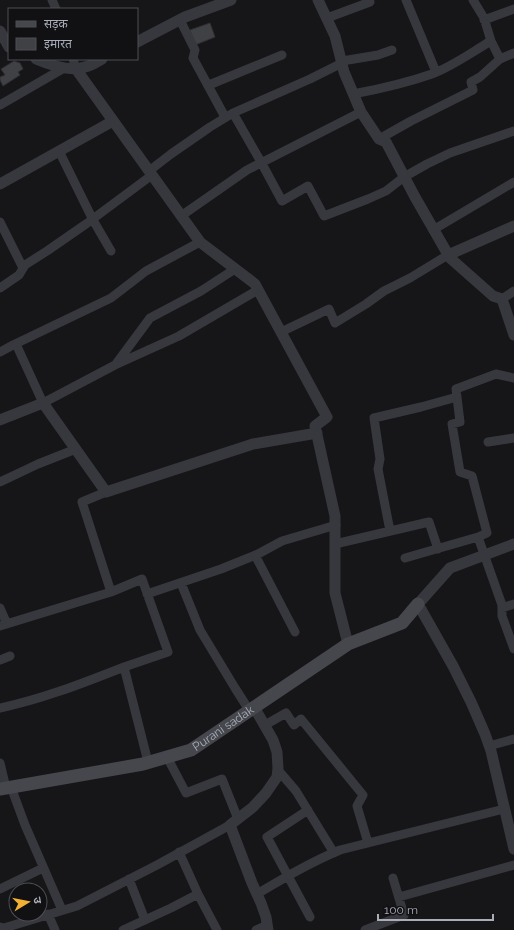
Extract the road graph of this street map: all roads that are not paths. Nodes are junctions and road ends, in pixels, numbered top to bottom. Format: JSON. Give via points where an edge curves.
{"nodes":[{"id":1,"x":231,"y":0,"type":"edge"},
{"id":2,"x":318,"y":0,"type":"edge"},
{"id":3,"x":406,"y":0,"type":"edge"},
{"id":4,"x":473,"y":0,"type":"edge"},
{"id":5,"x":370,"y":2,"type":"dead end"},
{"id":6,"x":514,"y":9,"type":"edge"},
{"id":7,"x":327,"y":18,"type":"junction"},
{"id":8,"x":180,"y":20,"type":"junction"},
{"id":9,"x":484,"y":20,"type":"junction"},
{"id":10,"x":0,"y":31,"type":"edge"},
{"id":11,"x":138,"y":41,"type":"edge"},
{"id":12,"x":492,"y":41,"type":"junction"},
{"id":13,"x":8,"y":44,"type":"edge"},
{"id":14,"x":392,"y":50,"type":"dead end"},
{"id":15,"x":514,"y":53,"type":"edge"},
{"id":16,"x":282,"y":56,"type":"dead end"},
{"id":17,"x":500,"y":59,"type":"junction"},
{"id":18,"x":39,"y":60,"type":"edge"},
{"id":19,"x":100,"y":60,"type":"edge"},
{"id":20,"x":342,"y":62,"type":"junction"},
{"id":21,"x":74,"y":64,"type":"edge"},
{"id":22,"x":64,"y":68,"type":"junction"},
{"id":23,"x":436,"y":72,"type":"junction"},
{"id":24,"x":209,"y":86,"type":"junction"},
{"id":25,"x":353,"y":94,"type":"junction"},
{"id":26,"x":0,"y":105,"type":"edge"},
{"id":27,"x":361,"y":112,"type":"junction"},
{"id":28,"x":229,"y":115,"type":"junction"},
{"id":29,"x":113,"y":122,"type":"junction"},
{"id":30,"x":514,"y":131,"type":"edge"},
{"id":31,"x":379,"y":139,"type":"junction"},
{"id":32,"x":60,"y":151,"type":"junction"},
{"id":33,"x":261,"y":162,"type":"junction"},
{"id":34,"x":150,"y":173,"type":"junction"},
{"id":35,"x":404,"y":177,"type":"junction"},
{"id":36,"x":514,"y":182,"type":"edge"},
{"id":37,"x":0,"y":184,"type":"edge"},
{"id":38,"x":181,"y":216,"type":"junction"},
{"id":39,"x":93,"y":220,"type":"junction"},
{"id":40,"x":0,"y":222,"type":"edge"},
{"id":41,"x":514,"y":226,"type":"edge"},
{"id":42,"x":433,"y":230,"type":"junction"},
{"id":43,"x":200,"y":242,"type":"junction"},
{"id":44,"x":111,"y":251,"type":"dead end"},
{"id":45,"x":448,"y":255,"type":"junction"},
{"id":46,"x":23,"y":268,"type":"junction"},
{"id":47,"x":235,"y":269,"type":"junction"},
{"id":48,"x":0,"y":288,"type":"edge"},
{"id":49,"x":258,"y":290,"type":"junction"},
{"id":50,"x":514,"y":291,"type":"edge"},
{"id":51,"x":502,"y":299,"type":"junction"},
{"id":52,"x":513,"y":331,"type":"edge"},
{"id":53,"x":281,"y":332,"type":"junction"},
{"id":54,"x":16,"y":344,"type":"junction"},
{"id":55,"x":0,"y":352,"type":"edge"},
{"id":56,"x":115,"y":365,"type":"junction"},
{"id":57,"x":514,"y":378,"type":"edge"},
{"id":58,"x":457,"y":397,"type":"junction"},
{"id":59,"x":43,"y":403,"type":"junction"},
{"id":60,"x":0,"y":420,"type":"edge"},
{"id":61,"x":317,"y":433,"type":"junction"},
{"id":62,"x":514,"y":438,"type":"edge"},
{"id":63,"x":488,"y":442,"type":"dead end"},
{"id":64,"x":76,"y":449,"type":"junction"},
{"id":65,"x":0,"y":482,"type":"edge"},
{"id":66,"x":106,"y":492,"type":"junction"},
{"id":67,"x":336,"y":525,"type":"junction"},
{"id":68,"x":390,"y":531,"type":"junction"},
{"id":69,"x":478,"y":537,"type":"junction"},
{"id":70,"x":335,"y":544,"type":"junction"},
{"id":71,"x":514,"y":544,"type":"edge"},
{"id":72,"x":438,"y":549,"type":"junction"},
{"id":73,"x":256,"y":555,"type":"junction"},
{"id":74,"x":484,"y":555,"type":"junction"},
{"id":75,"x":405,"y":558,"type":"dead end"},
{"id":76,"x":181,"y":583,"type":"junction"},
{"id":77,"x":111,"y":592,"type":"junction"},
{"id":78,"x":147,"y":594,"type":"junction"},
{"id":79,"x":418,"y":604,"type":"junction"},
{"id":80,"x":514,"y":604,"type":"edge"},
{"id":81,"x":0,"y":608,"type":"edge"},
{"id":82,"x":502,"y":608,"type":"junction"},
{"id":83,"x":3,"y":625,"type":"edge"},
{"id":84,"x":295,"y":632,"type":"dead end"},
{"id":85,"x":348,"y":644,"type":"junction"},
{"id":86,"x":514,"y":649,"type":"edge"},
{"id":87,"x":10,"y":656,"type":"dead end"},
{"id":88,"x":0,"y":660,"type":"edge"},
{"id":89,"x":124,"y":667,"type":"junction"},
{"id":90,"x":0,"y":708,"type":"edge"},
{"id":91,"x":252,"y":709,"type":"junction"},
{"id":92,"x":265,"y":725,"type":"junction"},
{"id":93,"x":514,"y":740,"type":"edge"},
{"id":94,"x":489,"y":746,"type":"junction"},
{"id":95,"x":167,"y":757,"type":"junction"},
{"id":96,"x":148,"y":762,"type":"junction"},
{"id":97,"x":0,"y":763,"type":"edge"},
{"id":98,"x":278,"y":770,"type":"junction"},
{"id":99,"x":6,"y":788,"type":"edge"},
{"id":100,"x":504,"y":808,"type":"junction"},
{"id":101,"x":308,"y":810,"type":"junction"},
{"id":102,"x":234,"y":822,"type":"junction"},
{"id":103,"x":368,"y":843,"type":"junction"},
{"id":104,"x":514,"y":849,"type":"edge"},
{"id":105,"x":180,"y":852,"type":"junction"},
{"id":106,"x":334,"y":853,"type":"junction"},
{"id":107,"x":514,"y":865,"type":"edge"},
{"id":108,"x":43,"y":868,"type":"junction"},
{"id":109,"x":288,"y":876,"type":"junction"},
{"id":110,"x":393,"y":878,"type":"dead end"},
{"id":111,"x":129,"y":879,"type":"junction"},
{"id":112,"x":0,"y":889,"type":"edge"},
{"id":113,"x":198,"y":894,"type":"junction"},
{"id":114,"x":257,"y":894,"type":"junction"},
{"id":115,"x":399,"y":897,"type":"junction"},
{"id":116,"x":62,"y":910,"type":"junction"},
{"id":117,"x":48,"y":914,"type":"joint"},
{"id":118,"x":310,"y":917,"type":"dead end"},
{"id":119,"x":145,"y":920,"type":"junction"},
{"id":120,"x":23,"y":922,"type":"edge"},
{"id":121,"x":0,"y":927,"type":"edge"},
{"id":122,"x":267,"y":927,"type":"edge"},
{"id":123,"x":55,"y":930,"type":"edge"},
{"id":124,"x":123,"y":930,"type":"edge"},
{"id":125,"x":217,"y":930,"type":"edge"},
{"id":126,"x":256,"y":930,"type":"edge"},
{"id":127,"x":365,"y":930,"type":"edge"}],
"edges":[{"from":1,"to":8,"type":"street"},
{"from":2,"to":7,"type":"street"},
{"from":3,"to":23,"type":"street"},
{"from":4,"to":9,"type":"street"},
{"from":5,"to":7,"type":"street"},
{"from":6,"to":9,"type":"street"},
{"from":7,"to":20,"type":"street"},
{"from":8,"to":11,"type":"street"},
{"from":8,"to":24,"type":"street","via":[[195,50],[193,58]]},
{"from":9,"to":12,"type":"street"},
{"from":10,"to":13,"type":"street"},
{"from":12,"to":17,"type":"street"},
{"from":12,"to":23,"type":"street"},
{"from":14,"to":20,"type":"street"},
{"from":15,"to":17,"type":"street"},
{"from":16,"to":24,"type":"street"},
{"from":17,"to":31,"type":"street","via":[[480,78],[471,82],[473,90]]},
{"from":18,"to":22,"type":"street"},
{"from":19,"to":21,"type":"street","via":[[85,68]]},
{"from":20,"to":25,"type":"street"},
{"from":20,"to":28,"type":"street"},
{"from":21,"to":22,"type":"street"},
{"from":21,"to":29,"type":"street"},
{"from":22,"to":26,"type":"street"},
{"from":23,"to":25,"type":"street","via":[[405,83]]},
{"from":24,"to":28,"type":"street"},
{"from":25,"to":27,"type":"street"},
{"from":27,"to":31,"type":"street"},
{"from":27,"to":33,"type":"street"},
{"from":28,"to":33,"type":"street"},
{"from":28,"to":34,"type":"street","via":[[177,150]]},
{"from":29,"to":32,"type":"street"},
{"from":29,"to":34,"type":"street"},
{"from":30,"to":35,"type":"street","via":[[450,153]]},
{"from":31,"to":35,"type":"street","via":[[386,142]]},
{"from":32,"to":37,"type":"street"},
{"from":32,"to":39,"type":"street"},
{"from":33,"to":35,"type":"street","via":[[282,201],[308,186],[324,216],[386,191]]},
{"from":33,"to":38,"type":"street"},
{"from":34,"to":38,"type":"street"},
{"from":34,"to":39,"type":"street"},
{"from":35,"to":42,"type":"street"},
{"from":36,"to":42,"type":"street"},
{"from":38,"to":43,"type":"street"},
{"from":39,"to":44,"type":"street"},
{"from":39,"to":46,"type":"street"},
{"from":40,"to":46,"type":"street"},
{"from":41,"to":45,"type":"street"},
{"from":42,"to":45,"type":"street"},
{"from":43,"to":47,"type":"street"},
{"from":43,"to":54,"type":"street","via":[[146,271],[111,298]]},
{"from":45,"to":51,"type":"street","via":[[493,296]]},
{"from":45,"to":53,"type":"street","via":[[384,291],[335,323],[329,309]]},
{"from":46,"to":48,"type":"street","via":[[19,275]]},
{"from":47,"to":49,"type":"street","via":[[255,284]]},
{"from":47,"to":56,"type":"street","via":[[201,291],[150,318]]},
{"from":49,"to":53,"type":"street"},
{"from":49,"to":56,"type":"street","via":[[179,336]]},
{"from":50,"to":51,"type":"street"},
{"from":51,"to":52,"type":"street"},
{"from":53,"to":61,"type":"street","via":[[327,417],[315,426]]},
{"from":54,"to":55,"type":"street"},
{"from":54,"to":59,"type":"street"},
{"from":56,"to":59,"type":"street"},
{"from":57,"to":58,"type":"street","via":[[496,374],[456,388]]},
{"from":58,"to":68,"type":"street","via":[[374,418],[380,459],[378,469]]},
{"from":58,"to":69,"type":"street","via":[[460,422],[452,424],[460,472],[472,476],[487,533]]},
{"from":59,"to":60,"type":"street"},
{"from":59,"to":64,"type":"street"},
{"from":61,"to":66,"type":"street","via":[[253,444]]},
{"from":61,"to":67,"type":"street"},
{"from":62,"to":63,"type":"street"},
{"from":64,"to":65,"type":"street"},
{"from":64,"to":66,"type":"street"},
{"from":66,"to":77,"type":"street","via":[[82,502]]},
{"from":67,"to":70,"type":"street"},
{"from":67,"to":73,"type":"street","via":[[282,541]]},
{"from":68,"to":70,"type":"street"},
{"from":68,"to":72,"type":"street","via":[[430,522]]},
{"from":69,"to":72,"type":"street"},
{"from":69,"to":74,"type":"street"},
{"from":70,"to":85,"type":"street","via":[[335,593]]},
{"from":71,"to":74,"type":"street"},
{"from":72,"to":75,"type":"street"},
{"from":73,"to":76,"type":"street"},
{"from":73,"to":84,"type":"street"},
{"from":74,"to":79,"type":"street","via":[[450,568]]},
{"from":74,"to":82,"type":"street"},
{"from":76,"to":78,"type":"street"},
{"from":76,"to":91,"type":"street","via":[[200,630],[234,688]]},
{"from":77,"to":78,"type":"street","via":[[142,579]]},
{"from":77,"to":83,"type":"street"},
{"from":78,"to":89,"type":"street","via":[[168,652]]},
{"from":79,"to":85,"type":"main road","name":"Purani sadak","via":[[402,623]]},
{"from":79,"to":94,"type":"street","via":[[453,666]]},
{"from":80,"to":82,"type":"street"},
{"from":81,"to":83,"type":"street"},
{"from":82,"to":86,"type":"street","via":[[502,616]]},
{"from":85,"to":91,"type":"main road","name":"Purani sadak"},
{"from":87,"to":88,"type":"street"},
{"from":89,"to":90,"type":"street","via":[[81,684]]},
{"from":89,"to":96,"type":"street"},
{"from":91,"to":92,"type":"street"},
{"from":91,"to":95,"type":"main road","name":"Purani sadak","via":[[191,750]]},
{"from":92,"to":98,"type":"street","via":[[277,752]]},
{"from":92,"to":103,"type":"street","via":[[286,713],[294,725],[301,720],[363,795],[357,806]]},
{"from":93,"to":94,"type":"street"},
{"from":94,"to":100,"type":"street"},
{"from":95,"to":96,"type":"main road","name":"Purani sadak"},
{"from":95,"to":102,"type":"street","via":[[186,793],[222,779]]},
{"from":96,"to":99,"type":"main road","name":"Purani sadak"},
{"from":97,"to":99,"type":"street"},
{"from":98,"to":101,"type":"street"},
{"from":98,"to":102,"type":"street","via":[[277,777],[266,793]]},
{"from":99,"to":108,"type":"street"},
{"from":100,"to":103,"type":"street"},
{"from":100,"to":104,"type":"street"},
{"from":101,"to":106,"type":"street"},
{"from":101,"to":109,"type":"street","via":[[267,837]]},
{"from":102,"to":105,"type":"street"},
{"from":102,"to":114,"type":"street"},
{"from":103,"to":106,"type":"street"},
{"from":105,"to":111,"type":"street"},
{"from":105,"to":113,"type":"street"},
{"from":106,"to":109,"type":"street"},
{"from":107,"to":115,"type":"street"},
{"from":108,"to":112,"type":"street"},
{"from":108,"to":116,"type":"street"},
{"from":109,"to":114,"type":"street"},
{"from":109,"to":118,"type":"street"},
{"from":110,"to":115,"type":"street"},
{"from":111,"to":116,"type":"street","via":[[77,906]]},
{"from":111,"to":119,"type":"street"},
{"from":113,"to":119,"type":"street"},
{"from":113,"to":125,"type":"street"},
{"from":114,"to":122,"type":"street"},
{"from":115,"to":127,"type":"street","via":[[404,915]]},
{"from":116,"to":117,"type":"street"},
{"from":117,"to":123,"type":"street"},
{"from":119,"to":124,"type":"street"},
{"from":120,"to":121,"type":"street","via":[[1,929]]},
{"from":122,"to":126,"type":"street"}]}
